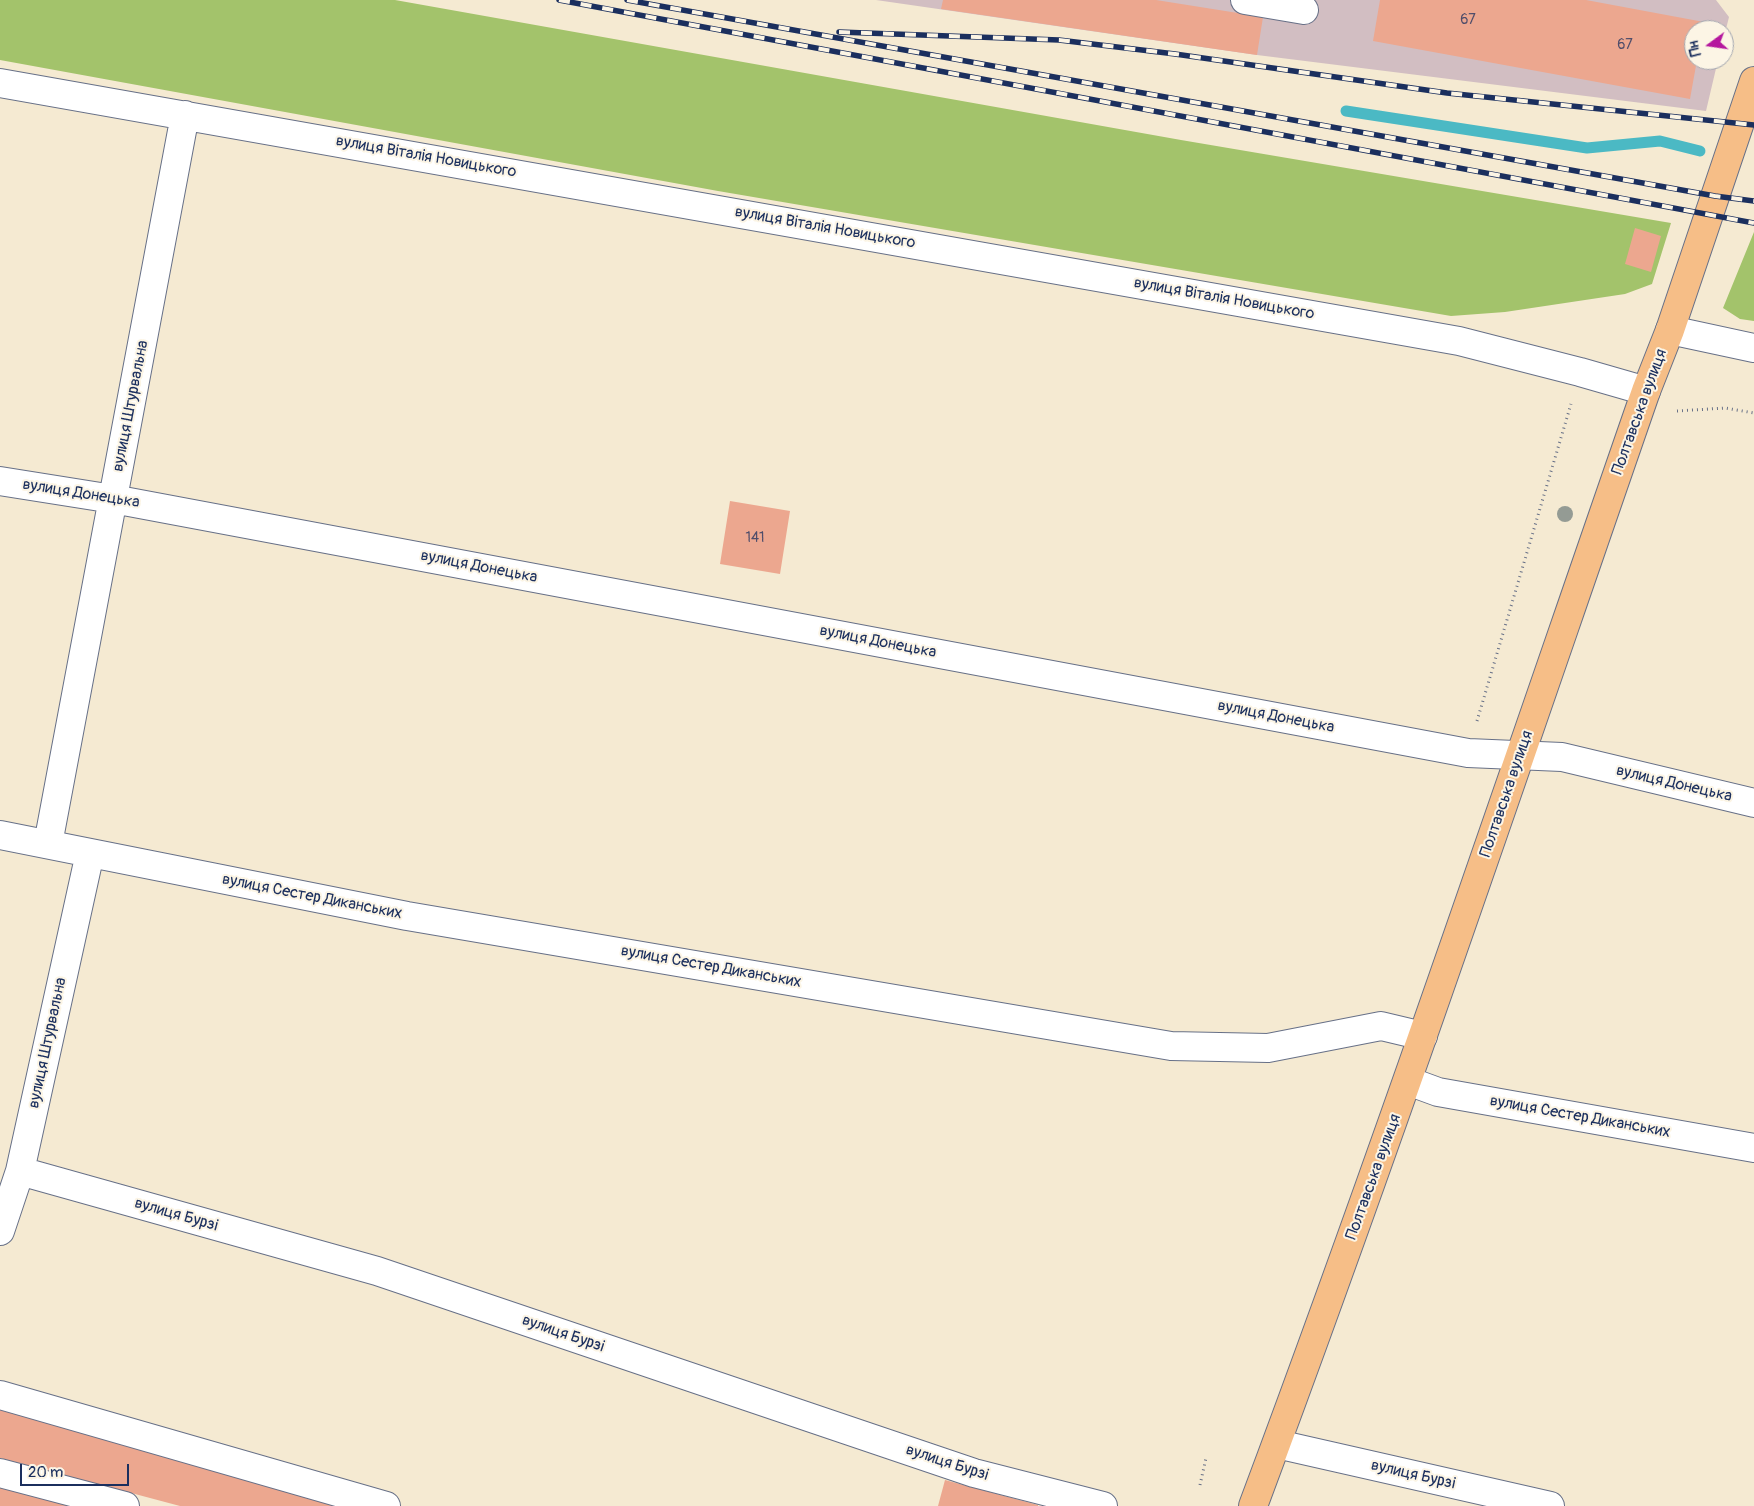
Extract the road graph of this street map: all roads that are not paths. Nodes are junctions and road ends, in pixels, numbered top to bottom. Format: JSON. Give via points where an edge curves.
{"nodes":[{"id":1,"x":1245,"y":0,"type":"edge"},
{"id":2,"x":1304,"y":10,"type":"dead end"},
{"id":3,"x":1754,"y":81,"type":"edge"},
{"id":4,"x":0,"y":83,"type":"edge"},
{"id":5,"x":185,"y":115,"type":"junction"},
{"id":6,"x":1670,"y":330,"type":"junction"},
{"id":7,"x":1754,"y":348,"type":"edge"},
{"id":8,"x":1646,"y":391,"type":"junction"},
{"id":9,"x":0,"y":481,"type":"edge"},
{"id":10,"x":113,"y":499,"type":"junction"},
{"id":11,"x":1520,"y":755,"type":"junction"},
{"id":12,"x":1754,"y":803,"type":"edge"},
{"id":13,"x":0,"y":835,"type":"edge"},
{"id":14,"x":48,"y":844,"type":"junction"},
{"id":15,"x":90,"y":853,"type":"junction"},
{"id":16,"x":1423,"y":1036,"type":"junction"},
{"id":17,"x":1408,"y":1081,"type":"junction"},
{"id":18,"x":1754,"y":1148,"type":"edge"},
{"id":19,"x":20,"y":1171,"type":"junction"},
{"id":20,"x":0,"y":1231,"type":"edge"},
{"id":21,"x":0,"y":1395,"type":"edge"},
{"id":22,"x":1276,"y":1444,"type":"junction"},
{"id":23,"x":0,"y":1472,"type":"edge"},
{"id":24,"x":124,"y":1506,"type":"edge"},
{"id":25,"x":386,"y":1506,"type":"edge"},
{"id":26,"x":1103,"y":1506,"type":"edge"},
{"id":27,"x":1253,"y":1506,"type":"edge"},
{"id":28,"x":1550,"y":1506,"type":"edge"}],
"edges":[{"from":1,"to":2,"type":"street"},
{"from":3,"to":6,"type":"main road","name":"Полтавська вулиця"},
{"from":4,"to":5,"type":"street","name":"вулиця Віталія Новицького"},
{"from":5,"to":8,"type":"street","name":"вулиця Віталія Новицького","via":[[1459,341]]},
{"from":5,"to":10,"type":"street","name":"вулиця Штурвальна"},
{"from":6,"to":7,"type":"street"},
{"from":6,"to":8,"type":"main road","name":"Полтавська вулиця"},
{"from":8,"to":11,"type":"main road","name":"Полтавська вулиця"},
{"from":9,"to":10,"type":"street","name":"вулиця Донецька"},
{"from":10,"to":11,"type":"street","name":"вулиця Донецька","via":[[1468,753]]},
{"from":10,"to":14,"type":"street","name":"вулиця Штурвальна"},
{"from":11,"to":12,"type":"street","name":"вулиця Донецька","via":[[1562,757]]},
{"from":11,"to":16,"type":"main road","name":"Полтавська вулиця"},
{"from":13,"to":14,"type":"street","name":"вулиця Сестер Диканських"},
{"from":14,"to":15,"type":"street","name":"вулиця Сестер Диканських"},
{"from":15,"to":16,"type":"street","name":"вулиця Сестер Диканських","via":[[407,916],[1171,1046],[1268,1048],[1381,1026]]},
{"from":15,"to":19,"type":"street","name":"вулиця Штурвальна"},
{"from":16,"to":17,"type":"main road","name":"Полтавська вулиця"},
{"from":17,"to":18,"type":"street","name":"вулиця Сестер Диканських","via":[[1438,1092]]},
{"from":17,"to":22,"type":"main road","name":"Полтавська вулиця"},
{"from":19,"to":20,"type":"street","name":"вулиця Штурвальна"},
{"from":19,"to":26,"type":"street","name":"вулиця Бурзі","via":[[377,1271],[974,1473]]},
{"from":21,"to":25,"type":"street"},
{"from":22,"to":27,"type":"main road","name":"Полтавська вулиця"},
{"from":22,"to":28,"type":"street","name":"вулиця Бурзі"},
{"from":23,"to":24,"type":"street"}]}
